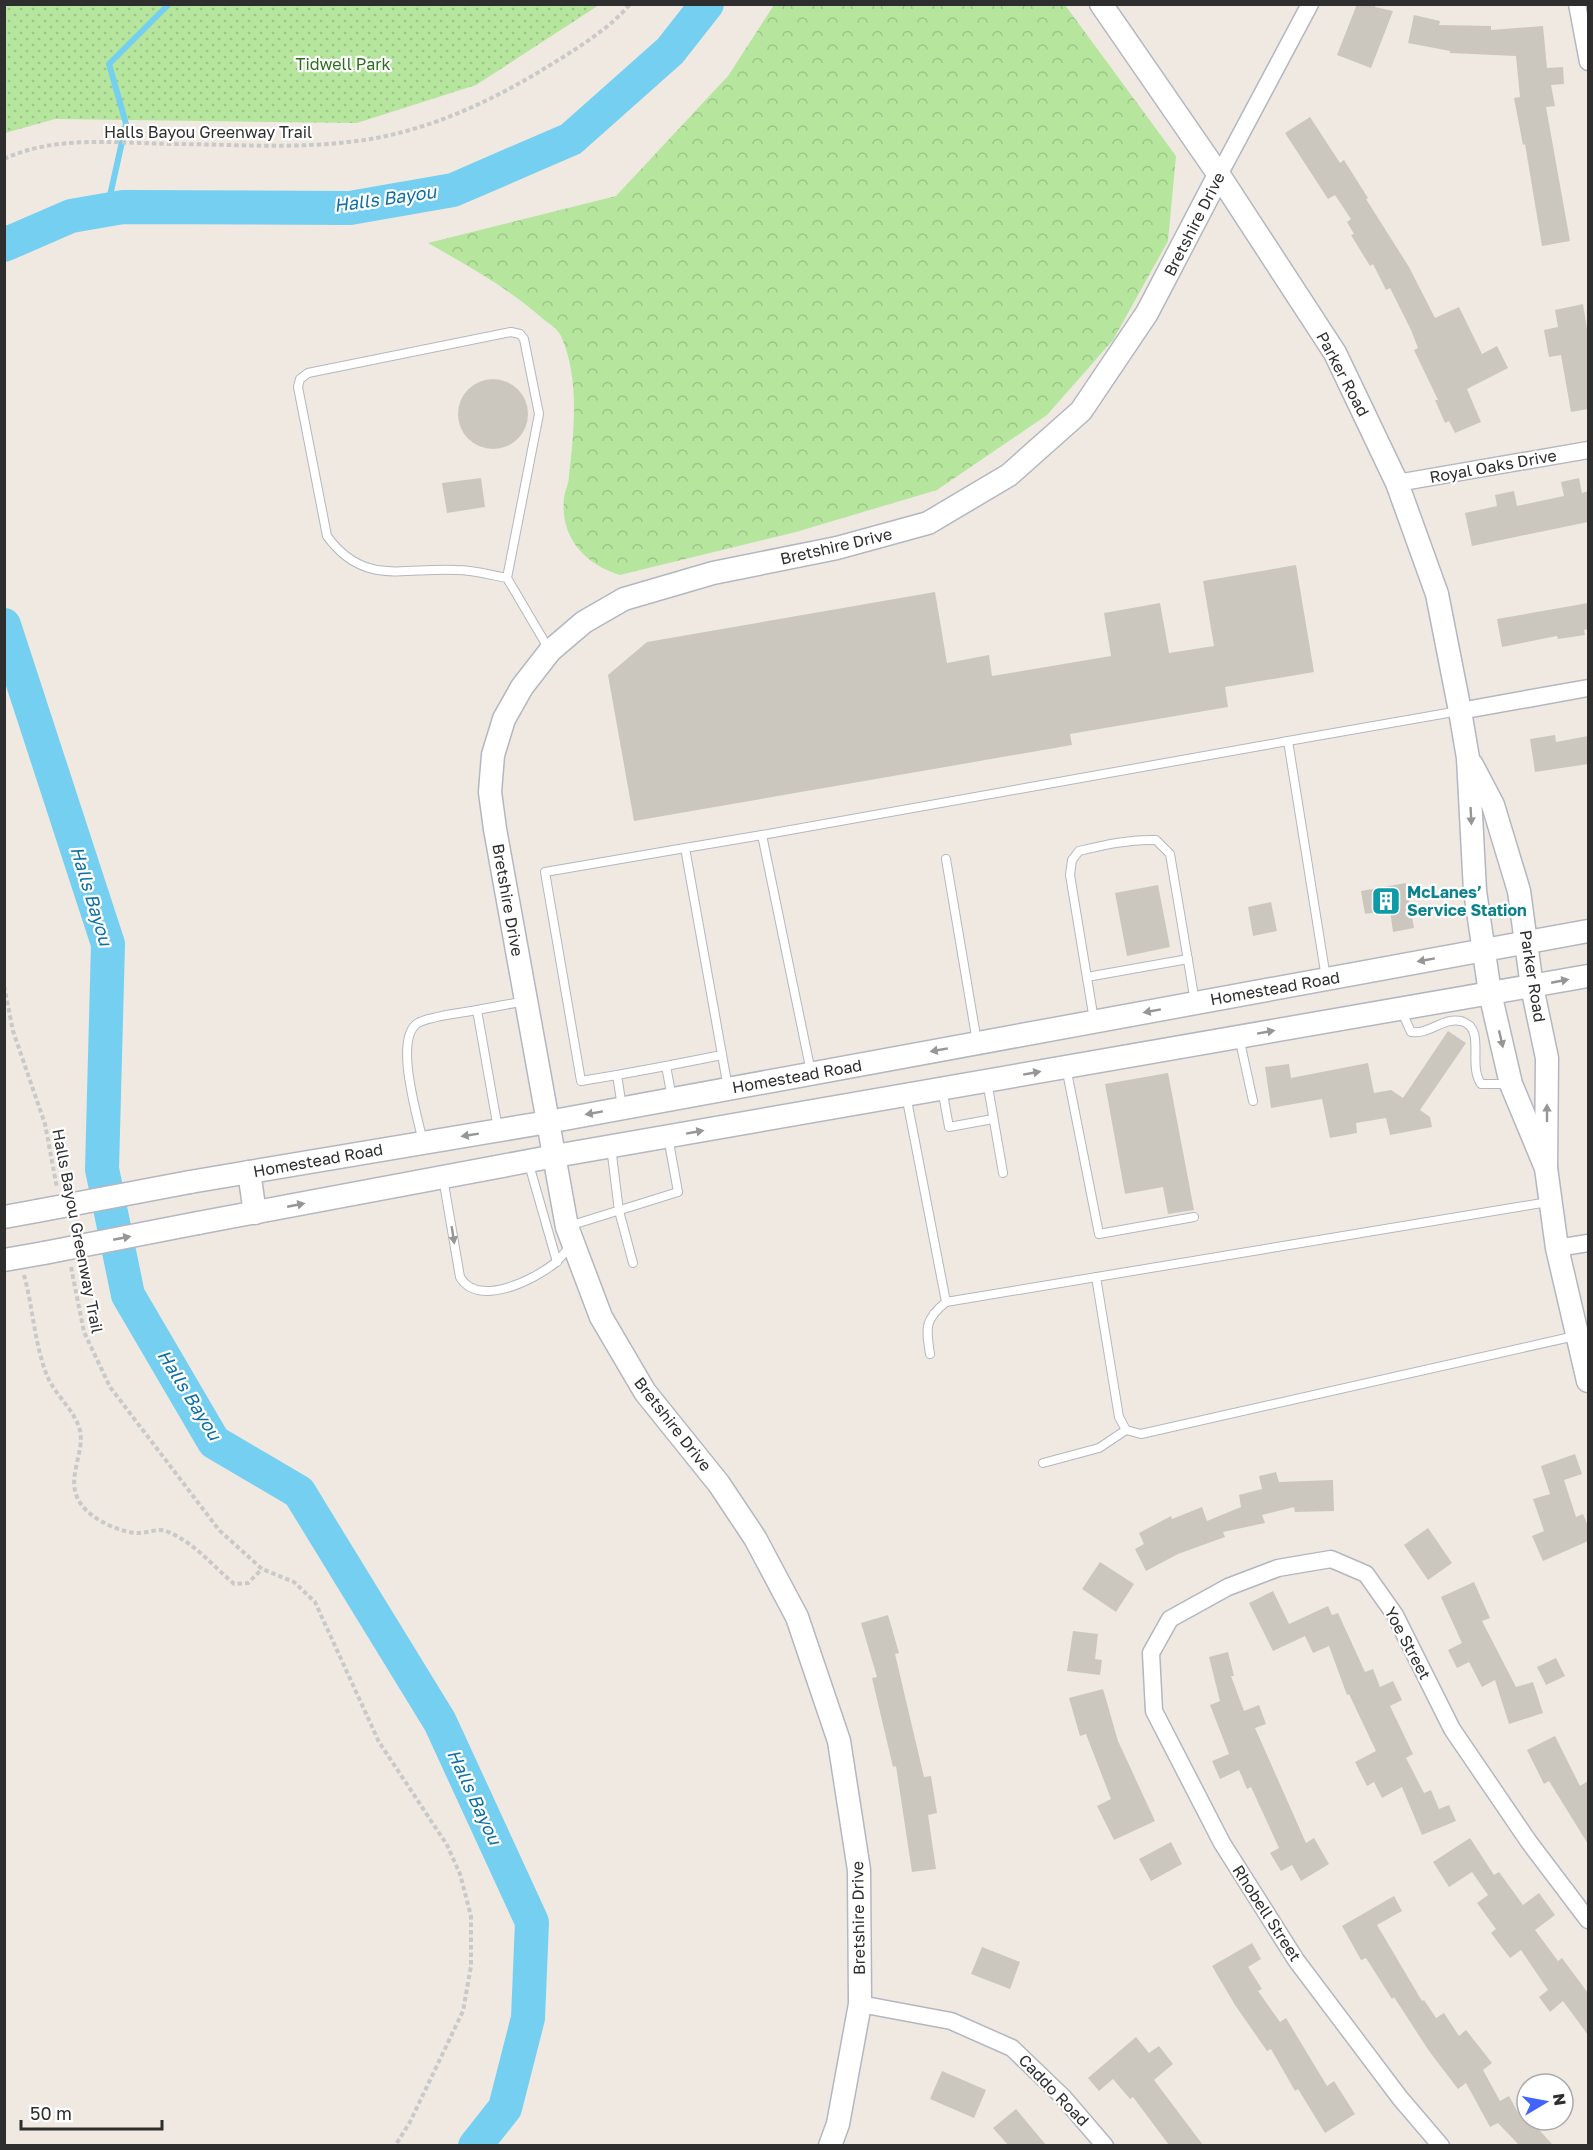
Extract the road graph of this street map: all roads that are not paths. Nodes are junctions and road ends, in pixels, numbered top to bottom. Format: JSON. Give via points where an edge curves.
{"nodes":[{"id":1,"x":1101,"y":4,"type":"edge"},
{"id":2,"x":1310,"y":4,"type":"edge"},
{"id":3,"x":1577,"y":4,"type":"edge"},
{"id":4,"x":1588,"y":62,"type":"edge"},
{"id":5,"x":1219,"y":175,"type":"junction"},
{"id":6,"x":1588,"y":450,"type":"edge"},
{"id":7,"x":1397,"y":483,"type":"junction"},
{"id":8,"x":507,"y":578,"type":"junction"},
{"id":9,"x":550,"y":651,"type":"junction"},
{"id":10,"x":1588,"y":688,"type":"edge"},
{"id":11,"x":1460,"y":711,"type":"junction"},
{"id":12,"x":1288,"y":741,"type":"junction"},
{"id":13,"x":1468,"y":758,"type":"junction"},
{"id":14,"x":762,"y":835,"type":"junction"},
{"id":15,"x":685,"y":848,"type":"junction"},
{"id":16,"x":946,"y":859,"type":"dead end"},
{"id":17,"x":1588,"y":931,"type":"edge"},
{"id":18,"x":1528,"y":942,"type":"junction"},
{"id":19,"x":1484,"y":950,"type":"junction"},
{"id":20,"x":1188,"y":959,"type":"junction"},
{"id":21,"x":1588,"y":976,"type":"edge"},
{"id":22,"x":1087,"y":977,"type":"junction"},
{"id":23,"x":1326,"y":979,"type":"junction"},
{"id":24,"x":1532,"y":987,"type":"junction"},
{"id":25,"x":1490,"y":993,"type":"junction"},
{"id":26,"x":526,"y":1001,"type":"junction"},
{"id":27,"x":1195,"y":1003,"type":"junction"},
{"id":28,"x":1400,"y":1008,"type":"junction"},
{"id":29,"x":477,"y":1010,"type":"junction"},
{"id":30,"x":1095,"y":1021,"type":"junction"},
{"id":31,"x":1239,"y":1036,"type":"junction"},
{"id":32,"x":977,"y":1043,"type":"junction"},
{"id":33,"x":722,"y":1055,"type":"junction"},
{"id":34,"x":666,"y":1066,"type":"junction"},
{"id":35,"x":1066,"y":1067,"type":"junction"},
{"id":36,"x":814,"y":1073,"type":"junction"},
{"id":37,"x":616,"y":1076,"type":"junction"},
{"id":38,"x":987,"y":1081,"type":"junction"},
{"id":39,"x":1511,"y":1084,"type":"junction"},
{"id":40,"x":728,"y":1089,"type":"junction"},
{"id":41,"x":942,"y":1089,"type":"junction"},
{"id":42,"x":906,"y":1095,"type":"junction"},
{"id":43,"x":672,"y":1099,"type":"junction"},
{"id":44,"x":1253,"y":1101,"type":"dead end"},
{"id":45,"x":622,"y":1108,"type":"junction"},
{"id":46,"x":826,"y":1109,"type":"junction"},
{"id":47,"x":993,"y":1119,"type":"junction"},
{"id":48,"x":548,"y":1122,"type":"junction"},
{"id":49,"x":498,"y":1130,"type":"junction"},
{"id":50,"x":668,"y":1137,"type":"junction"},
{"id":51,"x":423,"y":1142,"type":"junction"},
{"id":52,"x":611,"y":1146,"type":"junction"},
{"id":53,"x":555,"y":1156,"type":"junction"},
{"id":54,"x":528,"y":1161,"type":"junction"},
{"id":55,"x":1546,"y":1168,"type":"junction"},
{"id":56,"x":249,"y":1172,"type":"junction"},
{"id":57,"x":1003,"y":1173,"type":"dead end"},
{"id":58,"x":443,"y":1177,"type":"junction"},
{"id":59,"x":1551,"y":1202,"type":"junction"},
{"id":60,"x":619,"y":1211,"type":"junction"},
{"id":61,"x":255,"y":1213,"type":"junction"},
{"id":62,"x":4,"y":1217,"type":"edge"},
{"id":63,"x":1194,"y":1217,"type":"dead end"},
{"id":64,"x":570,"y":1234,"type":"junction"},
{"id":65,"x":1588,"y":1243,"type":"edge"},
{"id":66,"x":1557,"y":1248,"type":"junction"},
{"id":67,"x":12,"y":1259,"type":"edge"},
{"id":68,"x":556,"y":1262,"type":"junction"},
{"id":69,"x":633,"y":1263,"type":"dead end"},
{"id":70,"x":1096,"y":1277,"type":"junction"},
{"id":71,"x":946,"y":1302,"type":"junction"},
{"id":72,"x":1578,"y":1335,"type":"junction"},
{"id":73,"x":930,"y":1354,"type":"dead end"},
{"id":74,"x":1588,"y":1381,"type":"edge"},
{"id":75,"x":1126,"y":1430,"type":"junction"},
{"id":76,"x":1043,"y":1462,"type":"dead end"},
{"id":77,"x":1151,"y":1653,"type":"joint"},
{"id":78,"x":1588,"y":1920,"type":"edge"},
{"id":79,"x":860,"y":2004,"type":"junction"},
{"id":80,"x":830,"y":2145,"type":"edge"},
{"id":81,"x":1105,"y":2145,"type":"edge"},
{"id":82,"x":1441,"y":2145,"type":"edge"}],
"edges":[{"from":1,"to":5,"type":"main road","name":"Parker Road"},
{"from":2,"to":5,"type":"street","name":"Bretshire Drive"},
{"from":3,"to":4,"type":"street"},
{"from":5,"to":7,"type":"main road","name":"Parker Road","via":[[1335,353]]},
{"from":5,"to":9,"type":"main road","name":"Bretshire Drive","via":[[1147,313],[1081,411],[1009,475],[928,523],[837,548],[713,573],[624,599],[584,621]]},
{"from":6,"to":7,"type":"street","name":"Royal Oaks Drive"},
{"from":7,"to":11,"type":"main road","name":"Parker Road","via":[[1437,594]]},
{"from":8,"to":8,"type":"lane","via":[[456,570],[374,571],[339,553],[327,537],[298,387],[300,379],[308,373],[512,332],[520,334],[539,414]]},
{"from":8,"to":9,"type":"lane"},
{"from":9,"to":26,"type":"main road","name":"Bretshire Drive","via":[[522,687],[504,719],[493,755],[490,792]]},
{"from":10,"to":11,"type":"street"},
{"from":11,"to":12,"type":"lane"},
{"from":11,"to":13,"type":"main road","name":"Parker Road"},
{"from":12,"to":14,"type":"lane"},
{"from":12,"to":23,"type":"lane"},
{"from":13,"to":18,"type":"main road","name":"Parker Road","via":[[1493,805],[1505,841]]},
{"from":13,"to":19,"type":"main road","name":"Parker Road","one_way":true,"via":[[1476,891]]},
{"from":14,"to":15,"type":"lane"},
{"from":14,"to":36,"type":"lane"},
{"from":15,"to":33,"type":"lane"},
{"from":15,"to":37,"type":"lane","via":[[545,872],[581,1081]]},
{"from":16,"to":32,"type":"lane"},
{"from":17,"to":18,"type":"main road","name":"Homestead Road"},
{"from":18,"to":19,"type":"main road","name":"Homestead Road"},
{"from":18,"to":24,"type":"main road","name":"Parker Road"},
{"from":19,"to":23,"type":"main road","name":"Homestead Road","one_way":true},
{"from":19,"to":25,"type":"main road","name":"Parker Road"},
{"from":20,"to":22,"type":"lane"},
{"from":20,"to":22,"type":"lane","via":[[1170,854],[1156,840],[1094,848],[1078,851],[1072,860],[1071,875]]},
{"from":20,"to":27,"type":"lane"},
{"from":24,"to":21,"type":"main road","one_way":true},
{"from":22,"to":30,"type":"lane"},
{"from":23,"to":27,"type":"main road","name":"Homestead Road"},
{"from":24,"to":25,"type":"main road"},
{"from":55,"to":24,"type":"main road","name":"Parker Road","one_way":true,"via":[[1547,1058]]},
{"from":25,"to":28,"type":"main road"},
{"from":25,"to":39,"type":"main road","name":"Parker Road","one_way":true},
{"from":26,"to":29,"type":"lane"},
{"from":26,"to":48,"type":"main road","name":"Bretshire Drive"},
{"from":27,"to":30,"type":"main road","name":"Homestead Road","one_way":true},
{"from":31,"to":28,"type":"main road","one_way":true},
{"from":28,"to":39,"type":"lane","via":[[1411,1032],[1422,1034],[1455,1020],[1469,1024],[1476,1033],[1474,1073],[1481,1084]]},
{"from":29,"to":49,"type":"lane"},
{"from":29,"to":51,"type":"lane","via":[[418,1023],[410,1033],[406,1054]]},
{"from":30,"to":32,"type":"main road","name":"Homestead Road"},
{"from":31,"to":35,"type":"main road"},
{"from":31,"to":44,"type":"lane"},
{"from":32,"to":36,"type":"main road","name":"Homestead Road","one_way":true},
{"from":33,"to":34,"type":"lane"},
{"from":33,"to":40,"type":"lane"},
{"from":34,"to":37,"type":"lane"},
{"from":34,"to":43,"type":"lane"},
{"from":38,"to":35,"type":"main road","one_way":true},
{"from":35,"to":63,"type":"lane","via":[[1099,1234]]},
{"from":36,"to":40,"type":"main road","name":"Homestead Road"},
{"from":36,"to":46,"type":"main road"},
{"from":37,"to":45,"type":"lane"},
{"from":38,"to":41,"type":"main road"},
{"from":38,"to":47,"type":"lane"},
{"from":39,"to":55,"type":"main road","name":"Parker Road"},
{"from":40,"to":43,"type":"main road","name":"Homestead Road"},
{"from":41,"to":42,"type":"main road"},
{"from":41,"to":47,"type":"lane","via":[[949,1127]]},
{"from":42,"to":46,"type":"main road"},
{"from":42,"to":71,"type":"lane"},
{"from":43,"to":45,"type":"main road","name":"Homestead Road"},
{"from":45,"to":48,"type":"main road","name":"Homestead Road","one_way":true},
{"from":50,"to":46,"type":"main road","one_way":true},
{"from":47,"to":57,"type":"lane"},
{"from":48,"to":49,"type":"main road","name":"Homestead Road"},
{"from":48,"to":53,"type":"main road","name":"Bretshire Drive"},
{"from":49,"to":51,"type":"main road","name":"Homestead Road","one_way":true},
{"from":50,"to":52,"type":"main road"},
{"from":50,"to":60,"type":"lane","via":[[678,1192]]},
{"from":51,"to":56,"type":"main road","name":"Homestead Road"},
{"from":52,"to":53,"type":"main road"},
{"from":52,"to":60,"type":"lane"},
{"from":53,"to":54,"type":"main road"},
{"from":53,"to":64,"type":"main road","name":"Bretshire Drive"},
{"from":54,"to":58,"type":"main road"},
{"from":54,"to":68,"type":"lane"},
{"from":55,"to":59,"type":"main road","name":"Parker Road"},
{"from":56,"to":61,"type":"main road"},
{"from":56,"to":62,"type":"main road","name":"Homestead Road","bridge":true},
{"from":61,"to":58,"type":"main road","one_way":true},
{"from":58,"to":68,"type":"lane","one_way":true,"via":[[460,1277],[465,1286],[493,1290],[525,1283]]},
{"from":59,"to":66,"type":"main road","name":"Parker Road"},
{"from":59,"to":70,"type":"lane"},
{"from":60,"to":64,"type":"lane"},
{"from":60,"to":69,"type":"lane"},
{"from":67,"to":61,"type":"main road","one_way":true,"bridge":true},
{"from":64,"to":68,"type":"lane"},
{"from":64,"to":79,"type":"main road","name":"Bretshire Drive","via":[[600,1317],[639,1383],[719,1484],[797,1617],[839,1741],[859,1870]]},
{"from":65,"to":66,"type":"street"},
{"from":66,"to":72,"type":"main road","name":"Parker Road"},
{"from":70,"to":71,"type":"lane"},
{"from":70,"to":75,"type":"lane","via":[[1119,1417]]},
{"from":71,"to":73,"type":"lane","via":[[928,1321]]},
{"from":72,"to":74,"type":"main road","name":"Parker Road"},
{"from":72,"to":75,"type":"lane","via":[[1141,1434]]},
{"from":75,"to":76,"type":"lane","via":[[1100,1448]]},
{"from":77,"to":78,"type":"street","name":"Yoe Street","via":[[1170,1619],[1228,1587],[1278,1568],[1331,1559],[1366,1574],[1395,1614],[1452,1729],[1528,1842]]},
{"from":77,"to":82,"type":"street","name":"Rhobell Street","via":[[1154,1711],[1221,1844],[1296,1960],[1400,2098]]},
{"from":79,"to":80,"type":"main road","name":"Bretshire Drive","via":[[838,2124]]},
{"from":79,"to":81,"type":"street","name":"Caddo Road","via":[[951,2020],[1012,2048]]}]}
